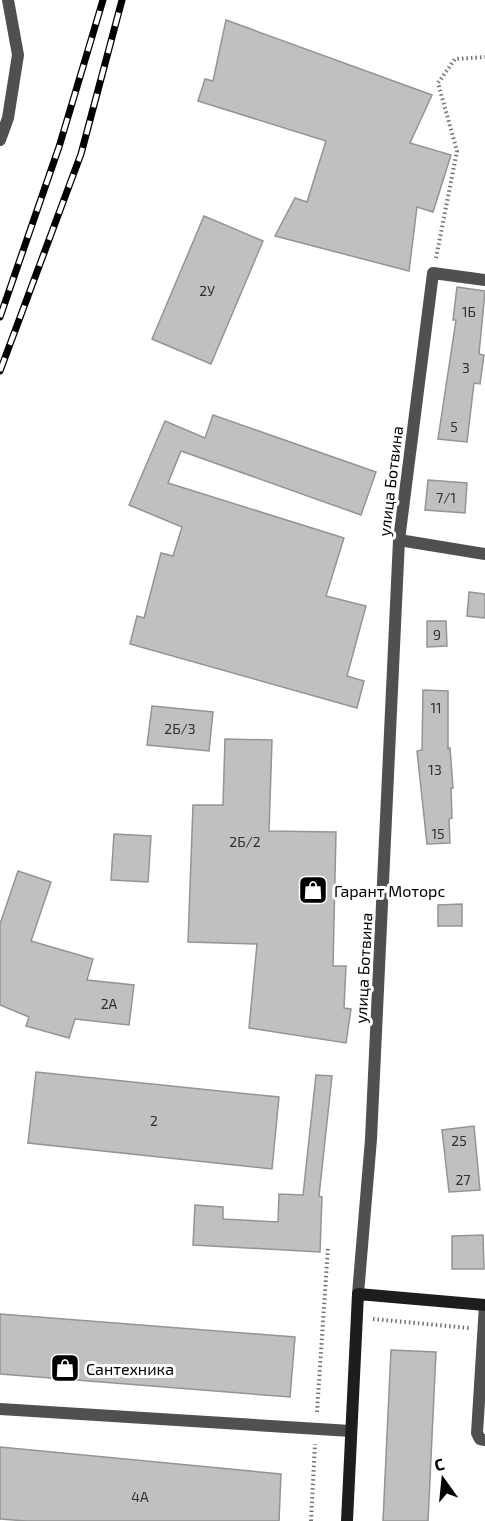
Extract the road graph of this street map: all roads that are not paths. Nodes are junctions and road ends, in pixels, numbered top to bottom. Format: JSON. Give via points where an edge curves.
{"nodes":[{"id":1,"x":8,"y":0,"type":"edge"},
{"id":2,"x":0,"y":140,"type":"edge"},
{"id":3,"x":485,"y":280,"type":"edge"},
{"id":4,"x":399,"y":540,"type":"junction"},
{"id":5,"x":485,"y":554,"type":"edge"},
{"id":6,"x":358,"y":1294,"type":"junction"},
{"id":7,"x":485,"y":1305,"type":"edge"},
{"id":8,"x":0,"y":1409,"type":"edge"},
{"id":9,"x":351,"y":1431,"type":"junction"},
{"id":10,"x":485,"y":1440,"type":"edge"},
{"id":11,"x":347,"y":1521,"type":"edge"}],
"edges":[{"from":1,"to":2,"type":"street","via":[[18,55],[8,118]]},
{"from":3,"to":4,"type":"street","name":"улица Ботвина","via":[[434,273]]},
{"from":4,"to":5,"type":"street"},
{"from":4,"to":6,"type":"street","name":"улица Ботвина","via":[[371,1139]]},
{"from":6,"to":7,"type":"street"},
{"from":6,"to":9,"type":"street","name":"улица Ботвина"},
{"from":7,"to":10,"type":"street","via":[[477,1433]]},
{"from":8,"to":9,"type":"street"},
{"from":9,"to":11,"type":"street","name":"улица Ботвина"}]}
